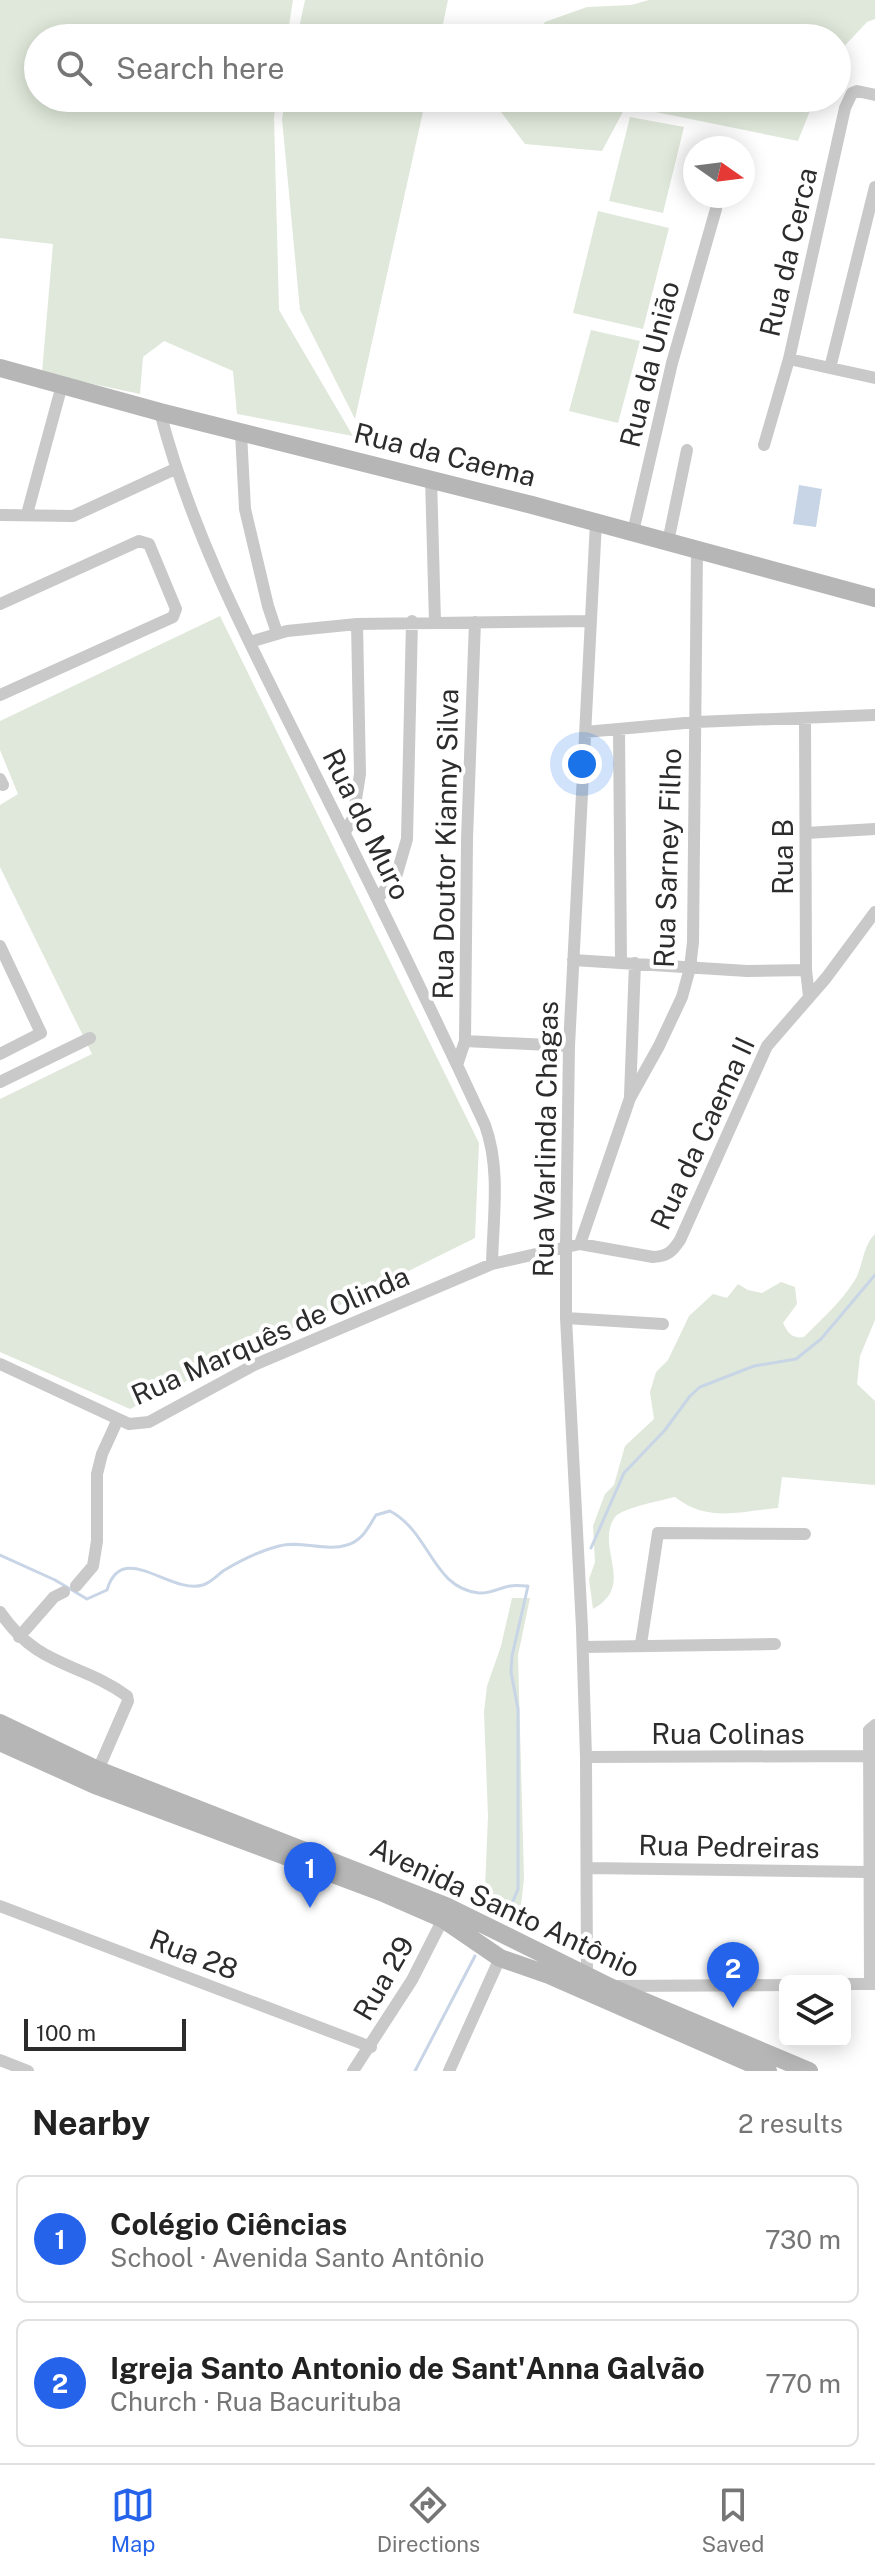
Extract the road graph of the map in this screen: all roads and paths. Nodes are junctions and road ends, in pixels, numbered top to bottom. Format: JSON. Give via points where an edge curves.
{"nodes":[{"id":1,"x":851,"y":95,"type":"edge"},
{"id":2,"x":875,"y":95,"type":"edge"},
{"id":3,"x":844,"y":112,"type":"edge"},
{"id":4,"x":875,"y":187,"type":"edge"},
{"id":5,"x":716,"y":209,"type":"dead end"},
{"id":6,"x":789,"y":359,"type":"junction"},
{"id":7,"x":0,"y":368,"type":"edge"},
{"id":8,"x":830,"y":368,"type":"junction"},
{"id":9,"x":875,"y":378,"type":"edge"},
{"id":10,"x":62,"y":385,"type":"junction"},
{"id":11,"x":160,"y":412,"type":"junction"},
{"id":12,"x":241,"y":433,"type":"junction"},
{"id":13,"x":764,"y":445,"type":"dead end"},
{"id":14,"x":687,"y":450,"type":"dead end"},
{"id":15,"x":175,"y":469,"type":"junction"},
{"id":16,"x":431,"y":478,"type":"junction"},
{"id":17,"x":27,"y":514,"type":"junction"},
{"id":18,"x":0,"y":515,"type":"edge"},
{"id":19,"x":596,"y":522,"type":"junction"},
{"id":20,"x":633,"y":532,"type":"junction"},
{"id":21,"x":668,"y":542,"type":"junction"},
{"id":22,"x":697,"y":550,"type":"junction"},
{"id":23,"x":875,"y":598,"type":"edge"},
{"id":24,"x":0,"y":604,"type":"edge"},
{"id":25,"x":412,"y":621,"type":"junction"},
{"id":26,"x":590,"y":621,"type":"junction"},
{"id":27,"x":435,"y":622,"type":"junction"},
{"id":28,"x":475,"y":622,"type":"junction"},
{"id":29,"x":357,"y":624,"type":"junction"},
{"id":30,"x":277,"y":633,"type":"junction"},
{"id":31,"x":250,"y":642,"type":"junction"},
{"id":32,"x":0,"y":695,"type":"edge"},
{"id":33,"x":875,"y":715,"type":"edge"},
{"id":34,"x":805,"y":718,"type":"junction"},
{"id":35,"x":696,"y":722,"type":"junction"},
{"id":36,"x":619,"y":729,"type":"junction"},
{"id":37,"x":585,"y":732,"type":"junction"},
{"id":38,"x":875,"y":829,"type":"edge"},
{"id":39,"x":345,"y":832,"type":"junction"},
{"id":40,"x":806,"y":833,"type":"junction"},
{"id":41,"x":378,"y":898,"type":"junction"},
{"id":42,"x":875,"y":912,"type":"edge"},
{"id":43,"x":0,"y":946,"type":"edge"},
{"id":44,"x":573,"y":960,"type":"junction"},
{"id":45,"x":621,"y":961,"type":"junction"},
{"id":46,"x":635,"y":963,"type":"junction"},
{"id":47,"x":690,"y":968,"type":"junction"},
{"id":48,"x":806,"y":970,"type":"junction"},
{"id":49,"x":809,"y":996,"type":"junction"},
{"id":50,"x":90,"y":1038,"type":"dead end"},
{"id":51,"x":465,"y":1041,"type":"junction"},
{"id":52,"x":569,"y":1046,"type":"junction"},
{"id":53,"x":0,"y":1054,"type":"edge"},
{"id":54,"x":457,"y":1065,"type":"junction"},
{"id":55,"x":0,"y":1082,"type":"edge"},
{"id":56,"x":630,"y":1098,"type":"junction"},
{"id":57,"x":580,"y":1244,"type":"junction"},
{"id":58,"x":566,"y":1245,"type":"junction"},
{"id":59,"x":492,"y":1264,"type":"junction"},
{"id":60,"x":566,"y":1318,"type":"junction"},
{"id":61,"x":663,"y":1324,"type":"dead end"},
{"id":62,"x":0,"y":1364,"type":"edge"},
{"id":63,"x":118,"y":1419,"type":"junction"},
{"id":64,"x":805,"y":1534,"type":"dead end"},
{"id":65,"x":0,"y":1612,"type":"edge"},
{"id":66,"x":19,"y":1637,"type":"junction"},
{"id":67,"x":641,"y":1644,"type":"junction"},
{"id":68,"x":775,"y":1644,"type":"dead end"},
{"id":69,"x":583,"y":1647,"type":"junction"},
{"id":70,"x":0,"y":1723,"type":"edge"},
{"id":71,"x":875,"y":1725,"type":"edge"},
{"id":72,"x":0,"y":1742,"type":"edge"},
{"id":73,"x":869,"y":1756,"type":"junction"},
{"id":74,"x":586,"y":1757,"type":"junction"},
{"id":75,"x":98,"y":1770,"type":"junction"},
{"id":76,"x":588,"y":1868,"type":"junction"},
{"id":77,"x":869,"y":1872,"type":"junction"},
{"id":78,"x":0,"y":1906,"type":"edge"},
{"id":79,"x":446,"y":1913,"type":"junction"},
{"id":80,"x":500,"y":1958,"type":"junction"},
{"id":81,"x":587,"y":1976,"type":"junction"},
{"id":82,"x":851,"y":1984,"type":"edge"},
{"id":83,"x":872,"y":1984,"type":"edge"},
{"id":84,"x":779,"y":1985,"type":"edge"},
{"id":85,"x":610,"y":1987,"type":"junction"},
{"id":86,"x":371,"y":2047,"type":"junction"},
{"id":87,"x":0,"y":2060,"type":"edge"},
{"id":88,"x":732,"y":2064,"type":"edge"},
{"id":89,"x":28,"y":2071,"type":"edge"},
{"id":90,"x":353,"y":2071,"type":"edge"},
{"id":91,"x":449,"y":2071,"type":"edge"},
{"id":92,"x":768,"y":2071,"type":"edge"},
{"id":93,"x":809,"y":2071,"type":"edge"}],
"edges":[{"from":1,"to":2,"type":"street","name":"Rua da Cerca","via":[[857,91]]},
{"from":3,"to":6,"type":"street","name":"Rua da Cerca"},
{"from":4,"to":8,"type":"street"},
{"from":5,"to":20,"type":"street","name":"Rua da União","via":[[672,363]]},
{"from":6,"to":8,"type":"street"},
{"from":6,"to":13,"type":"street","name":"Rua da Cerca"},
{"from":7,"to":10,"type":"main road","name":"Rua da Caema"},
{"from":8,"to":9,"type":"street"},
{"from":10,"to":11,"type":"main road","name":"Rua da Caema"},
{"from":10,"to":17,"type":"street"},
{"from":11,"to":12,"type":"main road","name":"Rua da Caema"},
{"from":11,"to":15,"type":"street","name":"Rua do Muro"},
{"from":12,"to":16,"type":"main road","name":"Rua da Caema"},
{"from":12,"to":30,"type":"street","via":[[245,509]]},
{"from":14,"to":21,"type":"street"},
{"from":15,"to":17,"type":"street","via":[[84,513],[59,518]]},
{"from":15,"to":31,"type":"street","name":"Rua do Muro"},
{"from":16,"to":19,"type":"main road","name":"Rua da Caema"},
{"from":16,"to":27,"type":"street"},
{"from":17,"to":18,"type":"street"},
{"from":19,"to":20,"type":"main road","name":"Rua da Caema"},
{"from":19,"to":26,"type":"street","name":"Rua Warlinda Chagas"},
{"from":20,"to":21,"type":"main road","name":"Rua da Caema"},
{"from":21,"to":22,"type":"main road","name":"Rua da Caema"},
{"from":22,"to":23,"type":"main road","name":"Rua da Caema"},
{"from":22,"to":35,"type":"street","name":"Rua Sarney Filho"},
{"from":24,"to":32,"type":"street","via":[[144,541],[176,605],[173,617]]},
{"from":25,"to":27,"type":"street"},
{"from":25,"to":29,"type":"street"},
{"from":25,"to":41,"type":"street","via":[[407,839],[396,877]]},
{"from":26,"to":28,"type":"street"},
{"from":26,"to":37,"type":"street","name":"Rua Warlinda Chagas"},
{"from":27,"to":28,"type":"street"},
{"from":28,"to":51,"type":"street","name":"Rua Doutor Kianny Silva"},
{"from":29,"to":30,"type":"street"},
{"from":29,"to":39,"type":"street","via":[[360,774],[353,818]]},
{"from":30,"to":31,"type":"street"},
{"from":31,"to":39,"type":"street","name":"Rua do Muro"},
{"from":33,"to":34,"type":"street"},
{"from":34,"to":35,"type":"street"},
{"from":34,"to":40,"type":"street","name":"Rua B"},
{"from":35,"to":36,"type":"street"},
{"from":35,"to":47,"type":"street","name":"Rua Sarney Filho"},
{"from":36,"to":37,"type":"street"},
{"from":36,"to":45,"type":"street"},
{"from":37,"to":44,"type":"street","name":"Rua Warlinda Chagas"},
{"from":38,"to":40,"type":"street"},
{"from":39,"to":41,"type":"street","name":"Rua do Muro"},
{"from":40,"to":48,"type":"street","name":"Rua B"},
{"from":41,"to":54,"type":"street","name":"Rua do Muro"},
{"from":42,"to":49,"type":"street","name":"Rua da Caema II"},
{"from":43,"to":53,"type":"street","via":[[41,1033]]},
{"from":44,"to":45,"type":"street"},
{"from":44,"to":52,"type":"street","name":"Rua Warlinda Chagas"},
{"from":45,"to":46,"type":"street"},
{"from":46,"to":47,"type":"street"},
{"from":46,"to":56,"type":"street"},
{"from":47,"to":48,"type":"street"},
{"from":47,"to":56,"type":"street","name":"Rua Sarney Filho","via":[[674,1015]]},
{"from":48,"to":49,"type":"street","name":"Rua B"},
{"from":49,"to":57,"type":"street","name":"Rua da Caema II","via":[[757,1064],[673,1251],[653,1257]]},
{"from":50,"to":55,"type":"street"},
{"from":51,"to":52,"type":"street"},
{"from":51,"to":54,"type":"street","name":"Rua Doutor Kianny Silva"},
{"from":52,"to":58,"type":"street","name":"Rua Warlinda Chagas"},
{"from":54,"to":59,"type":"street","name":"Rua do Muro","via":[[493,1146]]},
{"from":56,"to":57,"type":"street","name":"Rua Sarney Filho"},
{"from":57,"to":58,"type":"street","name":"Rua da Caema II"},
{"from":58,"to":59,"type":"street","name":"Rua Marquês de Olinda"},
{"from":58,"to":60,"type":"street","name":"Rua Warlinda Chagas"},
{"from":59,"to":63,"type":"street","name":"Rua Marquês de Olinda","via":[[254,1365],[149,1422]]},
{"from":60,"to":61,"type":"street"},
{"from":60,"to":69,"type":"street","name":"Rua Warlinda Chagas"},
{"from":62,"to":63,"type":"street","name":"Rua Marquês de Olinda"},
{"from":63,"to":66,"type":"street","via":[[97,1474],[93,1566],[54,1597]]},
{"from":64,"to":67,"type":"street","via":[[658,1533]]},
{"from":65,"to":66,"type":"street"},
{"from":66,"to":75,"type":"street","via":[[54,1661],[127,1696]]},
{"from":67,"to":68,"type":"street"},
{"from":67,"to":69,"type":"street"},
{"from":69,"to":74,"type":"street","name":"Rua Warlinda Chagas"},
{"from":70,"to":75,"type":"main road","name":"Avenida Santo Antônio"},
{"from":71,"to":73,"type":"street","via":[[869,1730]]},
{"from":72,"to":79,"type":"main road","name":"Avenida Santo Antônio","via":[[95,1785]]},
{"from":73,"to":74,"type":"street","name":"Rua Colinas"},
{"from":73,"to":77,"type":"street"},
{"from":74,"to":76,"type":"street","name":"Rua Warlinda Chagas"},
{"from":75,"to":79,"type":"main road","name":"Avenida Santo Antônio"},
{"from":76,"to":77,"type":"street","name":"Rua Pedreiras"},
{"from":76,"to":81,"type":"street","name":"Rua Warlinda Chagas"},
{"from":77,"to":83,"type":"street"},
{"from":78,"to":86,"type":"street","name":"Rua 28"},
{"from":79,"to":80,"type":"main road","name":"Avenida Santo Antônio"},
{"from":79,"to":81,"type":"main road","name":"Avenida Santo Antônio"},
{"from":79,"to":86,"type":"street","name":"Rua 29"},
{"from":80,"to":88,"type":"main road","name":"Avenida Santo Antônio","via":[[549,1975]]},
{"from":80,"to":91,"type":"street"},
{"from":81,"to":85,"type":"main road","name":"Avenida Santo Antônio"},
{"from":82,"to":83,"type":"street"},
{"from":84,"to":85,"type":"street"},
{"from":85,"to":93,"type":"main road","name":"Avenida Santo Antônio"},
{"from":86,"to":90,"type":"street","name":"Rua 29"},
{"from":87,"to":89,"type":"street"},
{"from":88,"to":92,"type":"main road","name":"Avenida Santo Antônio"}]}
